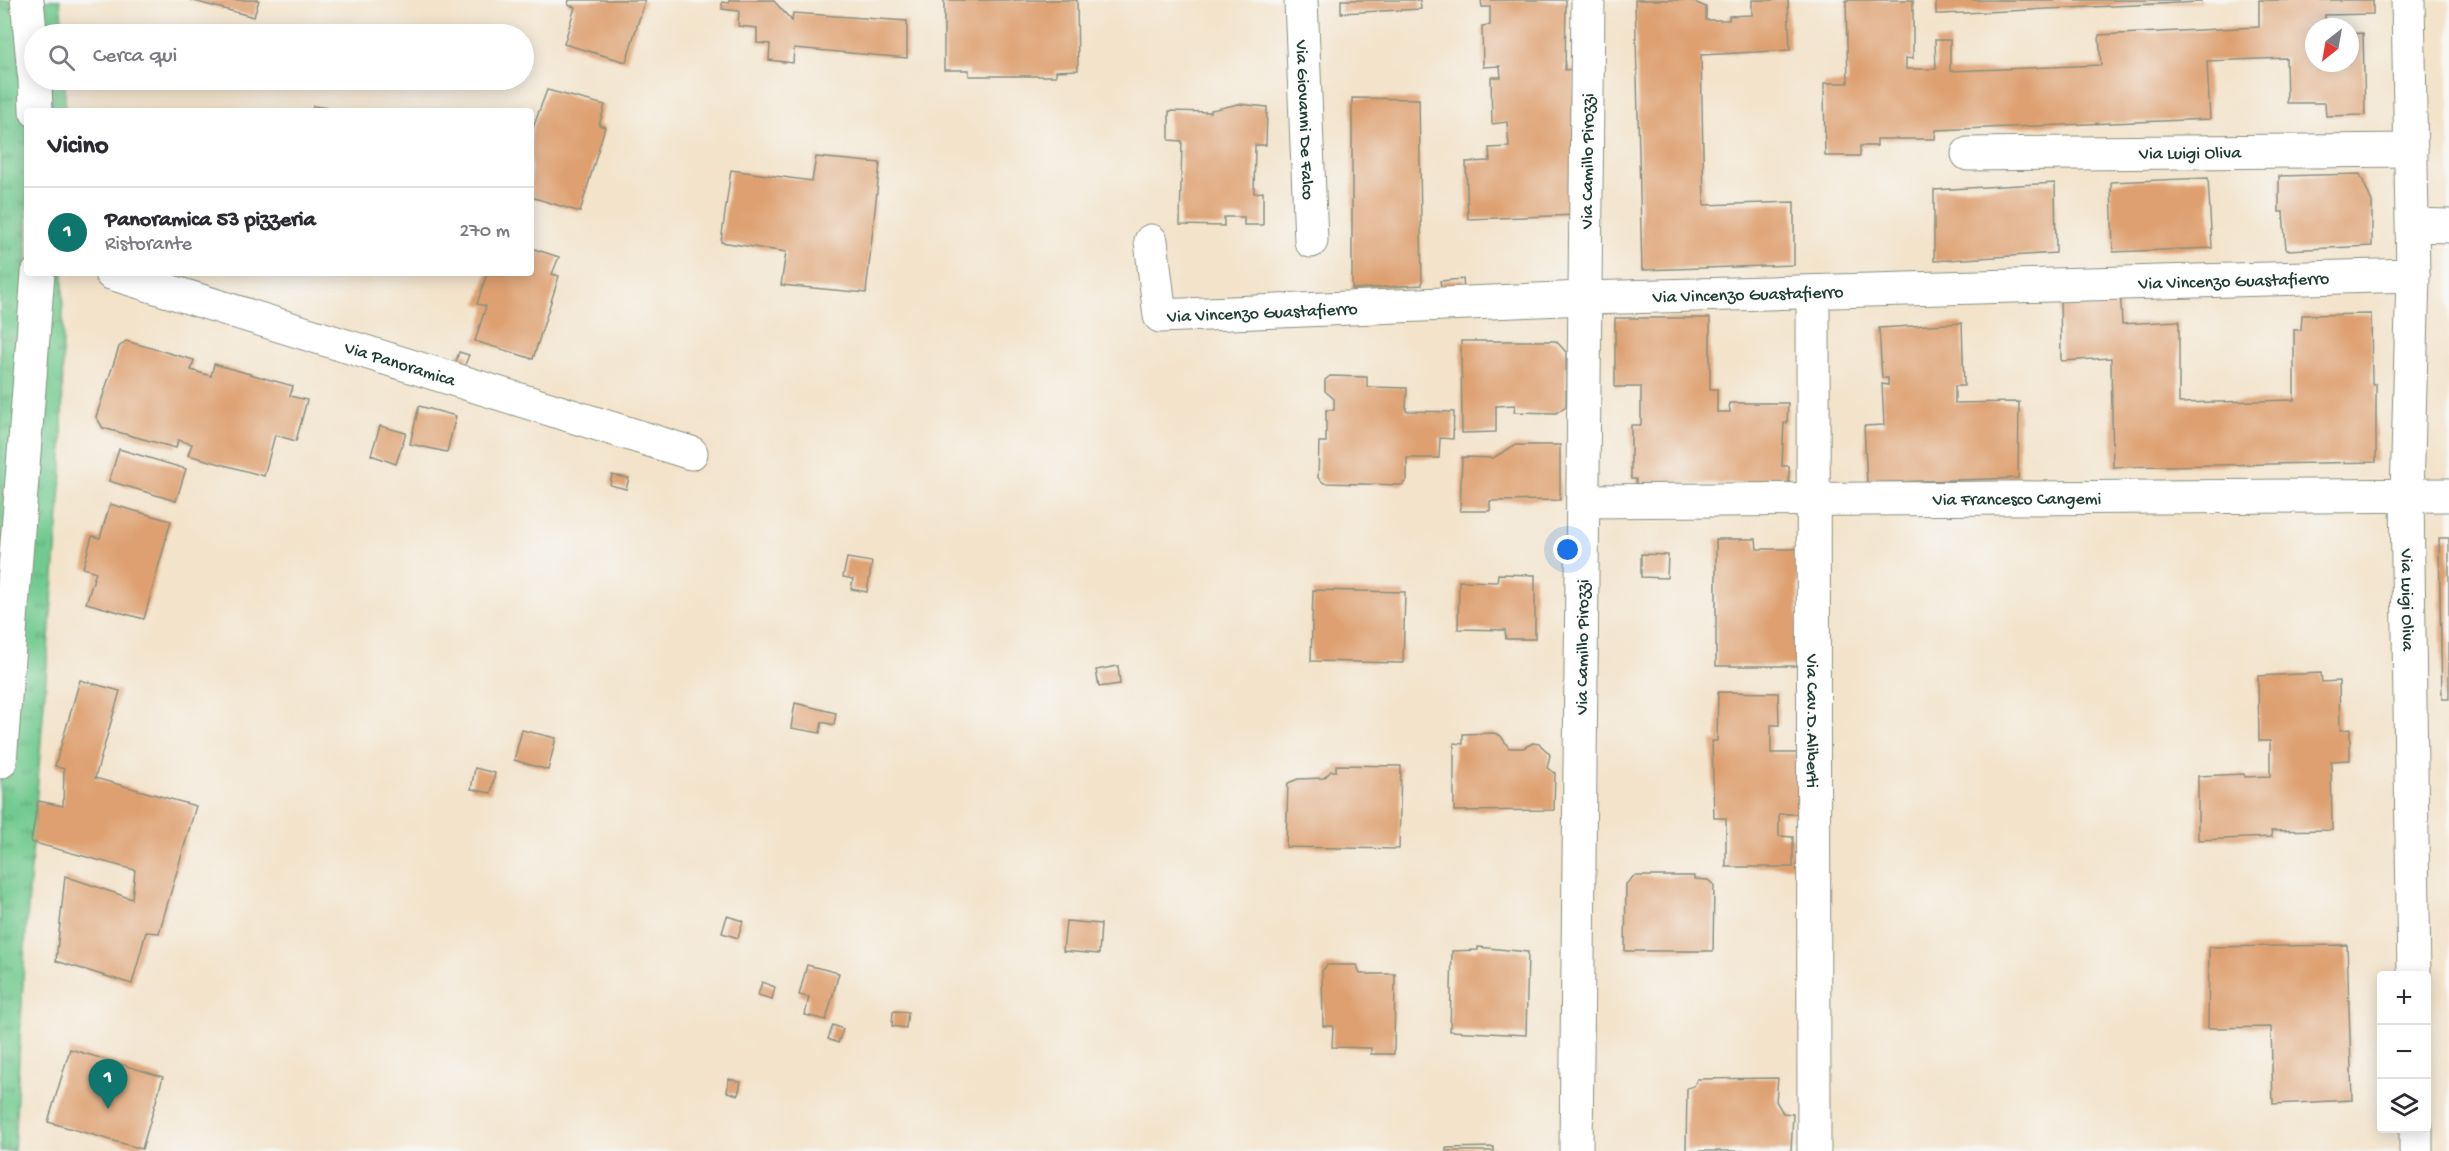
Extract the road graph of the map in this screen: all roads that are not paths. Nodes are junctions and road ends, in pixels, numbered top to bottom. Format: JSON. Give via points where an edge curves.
{"nodes":[{"id":1,"x":27,"y":0,"type":"edge"},
{"id":2,"x":1301,"y":0,"type":"edge"},
{"id":3,"x":1588,"y":0,"type":"edge"},
{"id":4,"x":2408,"y":0,"type":"edge"},
{"id":5,"x":29,"y":24,"type":"edge"},
{"id":6,"x":35,"y":90,"type":"edge"},
{"id":7,"x":36,"y":108,"type":"edge"},
{"id":8,"x":2411,"y":150,"type":"junction"},
{"id":9,"x":1968,"y":154,"type":"dead end"},
{"id":10,"x":2413,"y":225,"type":"junction"},
{"id":11,"x":2449,"y":226,"type":"edge"},
{"id":12,"x":1151,"y":241,"type":"dead end"},
{"id":13,"x":1311,"y":241,"type":"dead end"},
{"id":14,"x":2413,"y":275,"type":"junction"},
{"id":15,"x":38,"y":276,"type":"edge"},
{"id":16,"x":121,"y":276,"type":"edge"},
{"id":17,"x":1813,"y":292,"type":"junction"},
{"id":18,"x":1585,"y":298,"type":"junction"},
{"id":19,"x":691,"y":453,"type":"dead end"},
{"id":20,"x":2407,"y":495,"type":"junction"},
{"id":21,"x":2449,"y":495,"type":"edge"},
{"id":22,"x":1811,"y":499,"type":"junction"},
{"id":23,"x":1583,"y":501,"type":"junction"},
{"id":24,"x":0,"y":762,"type":"edge"},
{"id":25,"x":2414,"y":971,"type":"edge"},
{"id":26,"x":2416,"y":1133,"type":"edge"},
{"id":27,"x":1576,"y":1151,"type":"edge"},
{"id":28,"x":1814,"y":1151,"type":"edge"},
{"id":29,"x":2416,"y":1151,"type":"edge"}],
"edges":[{"from":1,"to":5,"type":"street"},
{"from":2,"to":13,"type":"street","name":"Via Giovanni De Falco"},
{"from":3,"to":18,"type":"street","name":"Via Camillo Pirozzi"},
{"from":4,"to":8,"type":"street","name":"Via Luigi Oliva"},
{"from":6,"to":7,"type":"street"},
{"from":8,"to":9,"type":"street","name":"Via Luigi Oliva"},
{"from":8,"to":10,"type":"street","name":"Via Luigi Oliva"},
{"from":10,"to":11,"type":"street"},
{"from":10,"to":14,"type":"street","name":"Via Luigi Oliva"},
{"from":12,"to":18,"type":"street","name":"Via Vincenzo Guastafierro","via":[[1160,316]]},
{"from":14,"to":17,"type":"street","name":"Via Vincenzo Guastafierro"},
{"from":14,"to":20,"type":"street","name":"Via Luigi Oliva"},
{"from":15,"to":24,"type":"street"},
{"from":16,"to":19,"type":"street","name":"Via Panoramica"},
{"from":17,"to":18,"type":"street","name":"Via Vincenzo Guastafierro"},
{"from":17,"to":22,"type":"street","name":"Via Cav.D.Aliberti"},
{"from":18,"to":23,"type":"street","name":"Via Camillo Pirozzi"},
{"from":20,"to":21,"type":"street","name":"Via Francesco Cangemi"},
{"from":20,"to":22,"type":"street","name":"Via Francesco Cangemi"},
{"from":20,"to":25,"type":"street","name":"Via Luigi Oliva"},
{"from":22,"to":23,"type":"street","name":"Via Francesco Cangemi"},
{"from":22,"to":28,"type":"street","name":"Via Cav.D.Aliberti"},
{"from":23,"to":27,"type":"street","name":"Via Camillo Pirozzi"},
{"from":26,"to":29,"type":"street"}]}
